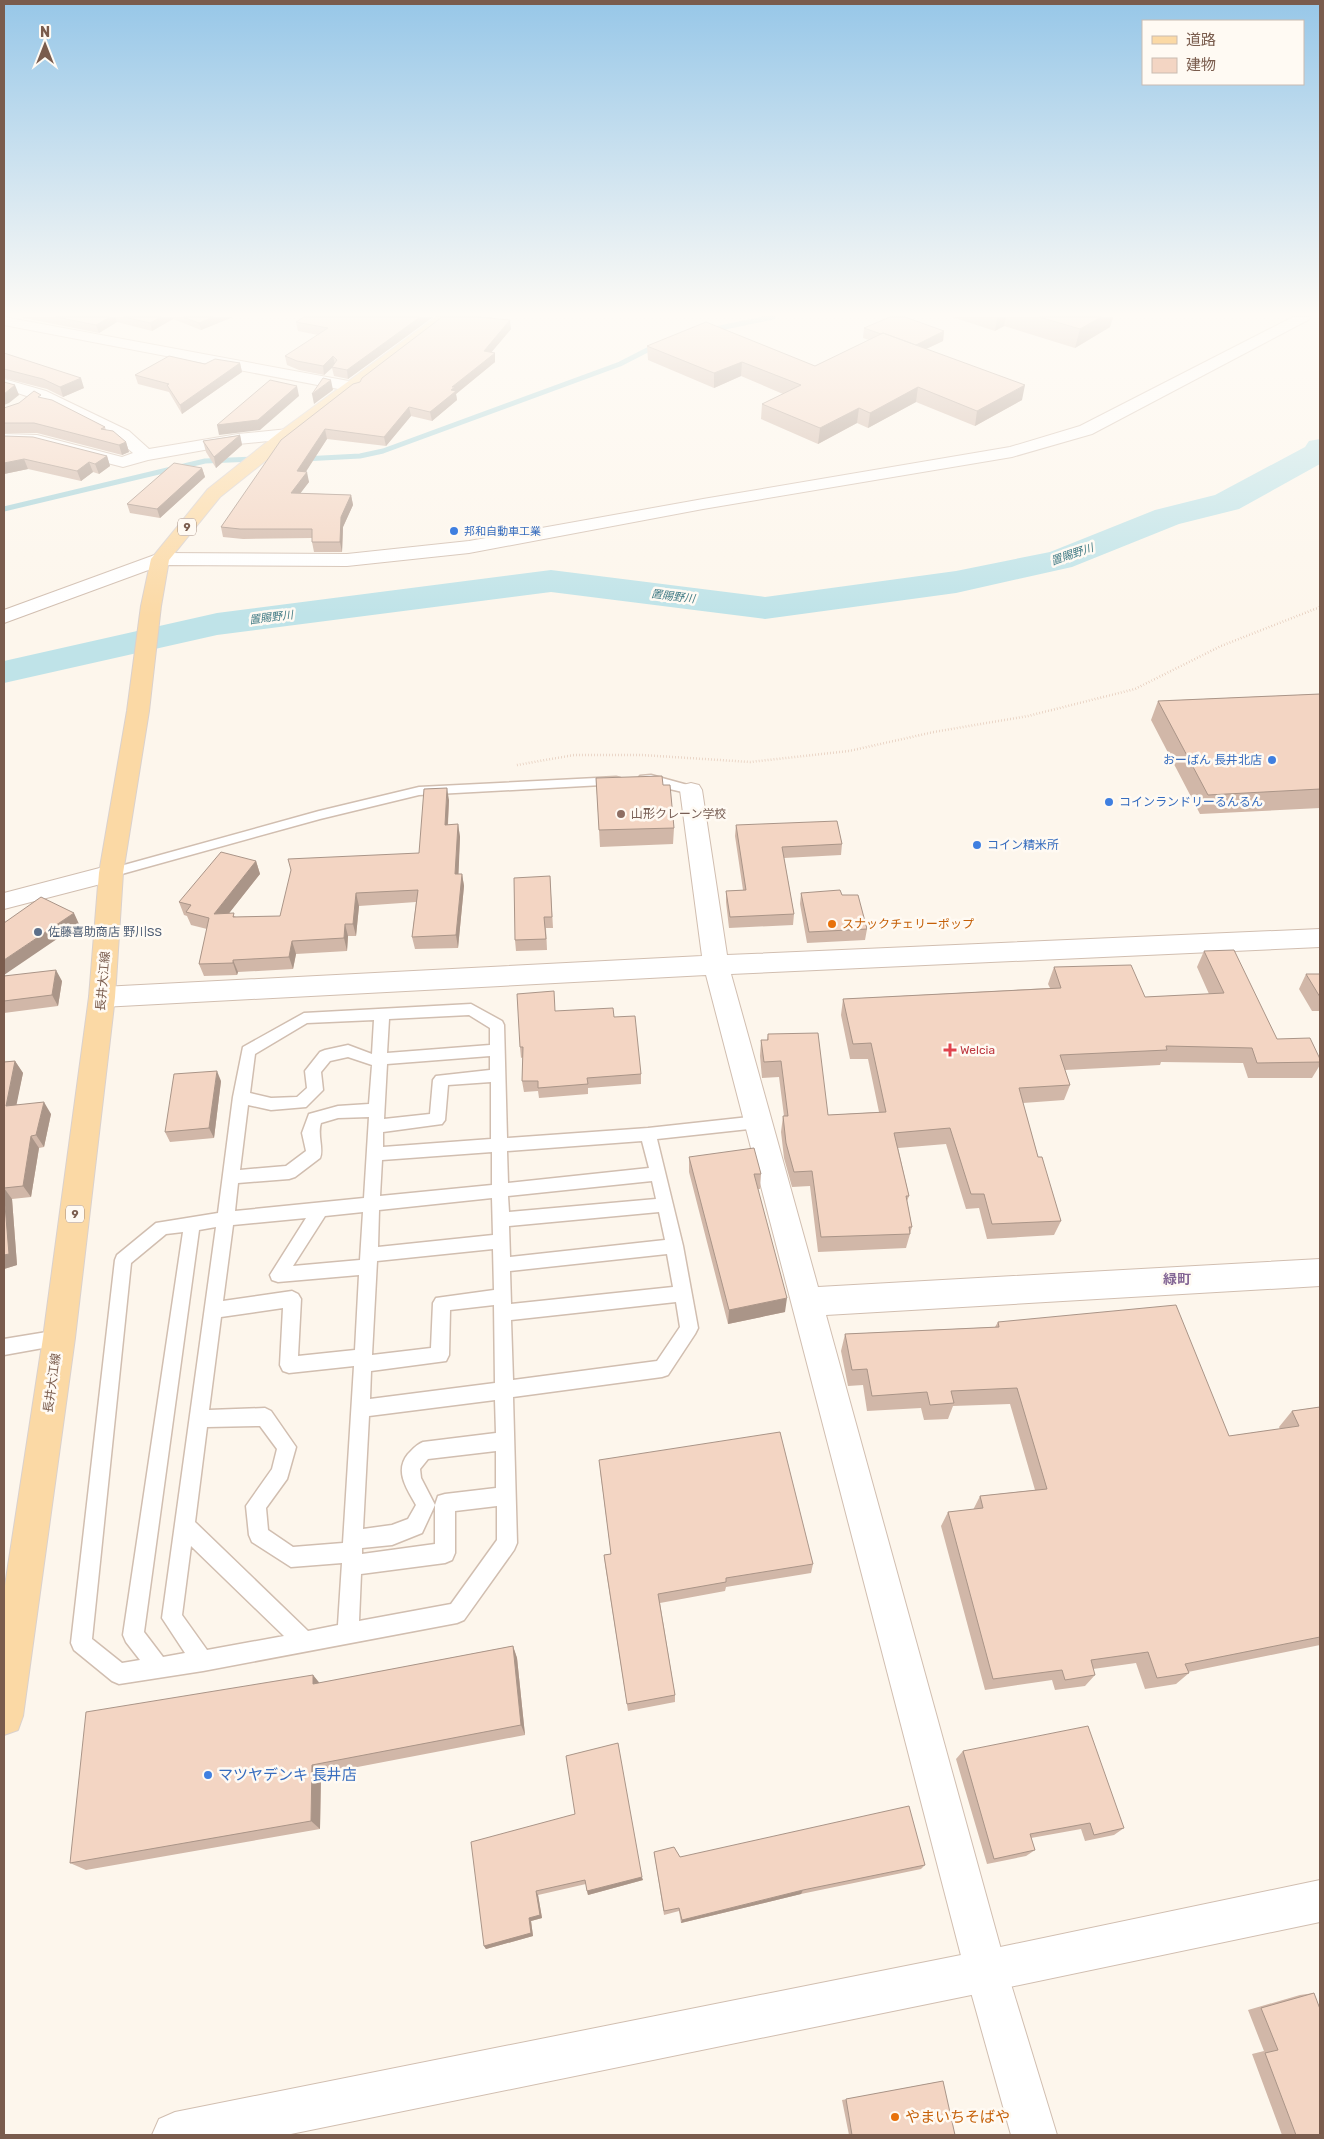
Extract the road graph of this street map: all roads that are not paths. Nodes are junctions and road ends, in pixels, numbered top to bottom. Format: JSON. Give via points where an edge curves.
{"nodes":[{"id":1,"x":77,"y":417,"type":"edge"},
{"id":2,"x":312,"y":417,"type":"edge"},
{"id":3,"x":1111,"y":417,"type":"edge"},
{"id":4,"x":288,"y":434,"type":"junction"},
{"id":5,"x":4,"y":439,"type":"edge"},
{"id":6,"x":145,"y":455,"type":"junction"},
{"id":7,"x":160,"y":559,"type":"junction"},
{"id":8,"x":4,"y":617,"type":"edge"},
{"id":9,"x":691,"y":790,"type":"joint"},
{"id":10,"x":111,"y":873,"type":"junction"},
{"id":11,"x":4,"y":901,"type":"edge"},
{"id":12,"x":1320,"y":938,"type":"edge"},
{"id":13,"x":716,"y":965,"type":"junction"},
{"id":14,"x":102,"y":997,"type":"junction"},
{"id":15,"x":382,"y":1014,"type":"junction"},
{"id":16,"x":497,"y":1050,"type":"junction"},
{"id":17,"x":380,"y":1061,"type":"junction"},
{"id":18,"x":498,"y":1075,"type":"junction"},
{"id":19,"x":240,"y":1097,"type":"junction"},
{"id":20,"x":376,"y":1118,"type":"junction"},
{"id":21,"x":758,"y":1122,"type":"junction"},
{"id":22,"x":648,"y":1134,"type":"junction"},
{"id":23,"x":499,"y":1144,"type":"junction"},
{"id":24,"x":375,"y":1154,"type":"junction"},
{"id":25,"x":659,"y":1174,"type":"junction"},
{"id":26,"x":232,"y":1176,"type":"junction"},
{"id":27,"x":500,"y":1190,"type":"junction"},
{"id":28,"x":372,"y":1203,"type":"junction"},
{"id":29,"x":665,"y":1205,"type":"junction"},
{"id":30,"x":321,"y":1208,"type":"junction"},
{"id":31,"x":227,"y":1219,"type":"junction"},
{"id":32,"x":500,"y":1220,"type":"junction"},
{"id":33,"x":192,"y":1224,"type":"junction"},
{"id":34,"x":501,"y":1241,"type":"junction"},
{"id":35,"x":675,"y":1246,"type":"junction"},
{"id":36,"x":369,"y":1261,"type":"junction"},
{"id":37,"x":501,"y":1265,"type":"junction"},
{"id":38,"x":1320,"y":1272,"type":"edge"},
{"id":39,"x":683,"y":1294,"type":"junction"},
{"id":40,"x":805,"y":1302,"type":"junction"},
{"id":41,"x":502,"y":1305,"type":"junction"},
{"id":42,"x":214,"y":1310,"type":"junction"},
{"id":43,"x":59,"y":1338,"type":"junction"},
{"id":44,"x":4,"y":1347,"type":"edge"},
{"id":45,"x":364,"y":1361,"type":"junction"},
{"id":46,"x":504,"y":1391,"type":"junction"},
{"id":47,"x":360,"y":1409,"type":"junction"},
{"id":48,"x":199,"y":1419,"type":"junction"},
{"id":49,"x":505,"y":1441,"type":"junction"},
{"id":50,"x":506,"y":1496,"type":"junction"},
{"id":51,"x":184,"y":1525,"type":"junction"},
{"id":52,"x":353,"y":1552,"type":"junction"},
{"id":53,"x":348,"y":1633,"type":"junction"},
{"id":54,"x":304,"y":1641,"type":"junction"},
{"id":55,"x":203,"y":1661,"type":"junction"},
{"id":56,"x":159,"y":1668,"type":"junction"},
{"id":57,"x":4,"y":1716,"type":"edge"},
{"id":58,"x":1320,"y":1900,"type":"edge"},
{"id":59,"x":986,"y":1972,"type":"junction"},
{"id":60,"x":175,"y":2135,"type":"edge"},
{"id":61,"x":1034,"y":2135,"type":"edge"}],
"edges":[{"from":1,"to":6,"type":"street","via":[[123,435]]},
{"from":2,"to":4,"type":"main road","name":"長井大江線","number":"9"},
{"from":3,"to":7,"type":"street","via":[[1086,430],[1012,452],[469,547],[347,560]]},
{"from":4,"to":6,"type":"street"},
{"from":4,"to":7,"type":"main road","name":"長井大江線","number":"9","via":[[214,493]]},
{"from":5,"to":6,"type":"street","via":[[37,440],[123,462]]},
{"from":7,"to":8,"type":"street"},
{"from":7,"to":10,"type":"main road","name":"長井大江線","number":"9"},
{"from":9,"to":10,"type":"lane","via":[[651,779],[419,791],[319,815]]},
{"from":9,"to":13,"type":"street"},
{"from":10,"to":11,"type":"street"},
{"from":10,"to":14,"type":"main road","name":"長井大江線","number":"9"},
{"from":12,"to":13,"type":"street"},
{"from":13,"to":14,"type":"street"},
{"from":13,"to":21,"type":"street"},
{"from":14,"to":43,"type":"main road","name":"長井大江線","number":"9"},
{"from":15,"to":16,"type":"lane","via":[[471,1009],[497,1025]]},
{"from":15,"to":17,"type":"lane"},
{"from":15,"to":19,"type":"lane","via":[[304,1018],[248,1051]]},
{"from":16,"to":17,"type":"lane"},
{"from":16,"to":18,"type":"lane"},
{"from":17,"to":19,"type":"lane","via":[[348,1051],[325,1056],[313,1071],[315,1090],[301,1103],[270,1104]]},
{"from":17,"to":20,"type":"lane"},
{"from":18,"to":20,"type":"lane","via":[[440,1080],[437,1120]]},
{"from":18,"to":23,"type":"lane"},
{"from":19,"to":26,"type":"lane"},
{"from":20,"to":24,"type":"lane"},
{"from":20,"to":26,"type":"lane","via":[[338,1112],[314,1118],[310,1133],[314,1153],[289,1172]]},
{"from":21,"to":22,"type":"lane"},
{"from":21,"to":40,"type":"street"},
{"from":22,"to":23,"type":"lane"},
{"from":22,"to":25,"type":"lane"},
{"from":23,"to":24,"type":"lane"},
{"from":23,"to":27,"type":"lane"},
{"from":24,"to":28,"type":"lane"},
{"from":25,"to":27,"type":"lane"},
{"from":25,"to":29,"type":"lane"},
{"from":26,"to":31,"type":"lane"},
{"from":27,"to":28,"type":"lane"},
{"from":27,"to":32,"type":"lane"},
{"from":28,"to":30,"type":"lane"},
{"from":28,"to":36,"type":"lane"},
{"from":29,"to":32,"type":"lane"},
{"from":29,"to":35,"type":"lane"},
{"from":30,"to":31,"type":"lane"},
{"from":30,"to":36,"type":"lane","via":[[278,1275]]},
{"from":31,"to":33,"type":"lane"},
{"from":31,"to":42,"type":"lane"},
{"from":32,"to":34,"type":"lane"},
{"from":33,"to":56,"type":"lane","via":[[133,1635]]},
{"from":33,"to":56,"type":"lane","via":[[162,1228],[123,1260],[81,1644],[119,1674]]},
{"from":34,"to":36,"type":"lane"},
{"from":34,"to":37,"type":"lane"},
{"from":35,"to":37,"type":"lane"},
{"from":35,"to":39,"type":"lane"},
{"from":36,"to":45,"type":"lane"},
{"from":37,"to":41,"type":"lane"},
{"from":38,"to":40,"type":"street"},
{"from":39,"to":41,"type":"lane"},
{"from":39,"to":46,"type":"lane","via":[[689,1328],[662,1369]]},
{"from":40,"to":59,"type":"street"},
{"from":41,"to":45,"type":"lane","via":[[442,1304],[440,1355]]},
{"from":41,"to":46,"type":"lane"},
{"from":42,"to":45,"type":"lane","via":[[292,1299],[289,1365]]},
{"from":42,"to":48,"type":"lane"},
{"from":43,"to":44,"type":"lane"},
{"from":43,"to":57,"type":"main road","name":"長井大江線","number":"9"},
{"from":45,"to":47,"type":"lane"},
{"from":46,"to":47,"type":"lane"},
{"from":46,"to":49,"type":"lane"},
{"from":47,"to":52,"type":"lane"},
{"from":48,"to":51,"type":"lane"},
{"from":48,"to":52,"type":"lane","via":[[265,1416],[287,1447],[280,1473],[256,1506],[258,1534],[291,1557]]},
{"from":49,"to":50,"type":"lane"},
{"from":49,"to":52,"type":"lane","via":[[423,1451],[410,1466],[412,1480],[426,1505],[415,1526]]},
{"from":50,"to":52,"type":"lane","via":[[445,1503],[446,1553]]},
{"from":50,"to":53,"type":"lane","via":[[507,1543],[457,1613]]},
{"from":51,"to":54,"type":"lane"},
{"from":51,"to":55,"type":"lane","via":[[172,1618]]},
{"from":52,"to":53,"type":"lane"},
{"from":53,"to":54,"type":"lane"},
{"from":54,"to":55,"type":"lane"},
{"from":55,"to":56,"type":"lane"},
{"from":58,"to":59,"type":"street"},
{"from":59,"to":60,"type":"street"},
{"from":59,"to":61,"type":"street"}]}
